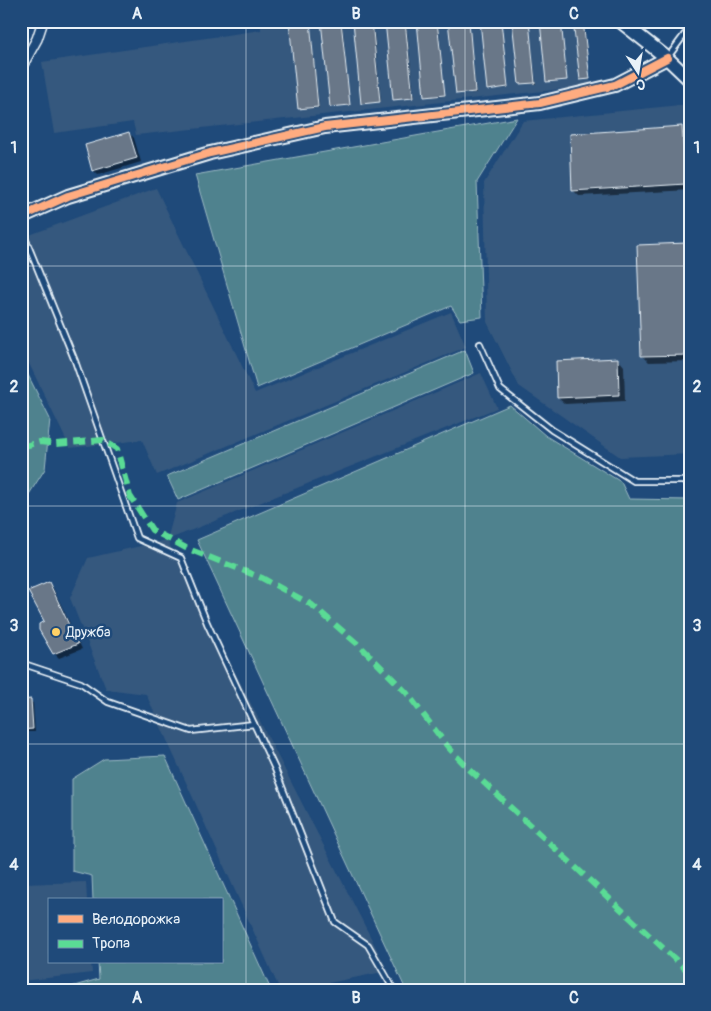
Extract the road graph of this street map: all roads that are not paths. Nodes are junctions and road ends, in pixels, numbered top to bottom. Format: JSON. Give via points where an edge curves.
{"nodes":[{"id":1,"x":43,"y":21,"type":"edge"},
{"id":2,"x":620,"y":21,"type":"edge"},
{"id":3,"x":690,"y":32,"type":"edge"},
{"id":4,"x":667,"y":58,"type":"junction"},
{"id":5,"x":21,"y":68,"type":"edge"},
{"id":6,"x":690,"y":80,"type":"edge"},
{"id":7,"x":21,"y":217,"type":"edge"},
{"id":8,"x":21,"y":228,"type":"edge"},
{"id":9,"x":480,"y":344,"type":"dead end"},
{"id":10,"x":690,"y":481,"type":"edge"},
{"id":11,"x":21,"y":663,"type":"edge"},
{"id":12,"x":254,"y":724,"type":"junction"},
{"id":13,"x":394,"y":990,"type":"edge"}],
"edges":[{"from":1,"to":5,"type":"street","via":[[38,39]]},
{"from":2,"to":4,"type":"street"},
{"from":3,"to":4,"type":"lane"},
{"from":4,"to":6,"type":"street"},
{"from":4,"to":7,"type":"street","via":[[615,85],[540,103],[325,127],[210,153],[68,196]]},
{"from":8,"to":12,"type":"lane","via":[[75,361],[137,538],[181,558]]},
{"from":9,"to":10,"type":"lane","via":[[500,389],[552,430],[634,481]]},
{"from":11,"to":12,"type":"lane","via":[[81,683],[108,702],[190,731]]},
{"from":12,"to":13,"type":"lane","via":[[335,922],[368,946]]}]}
